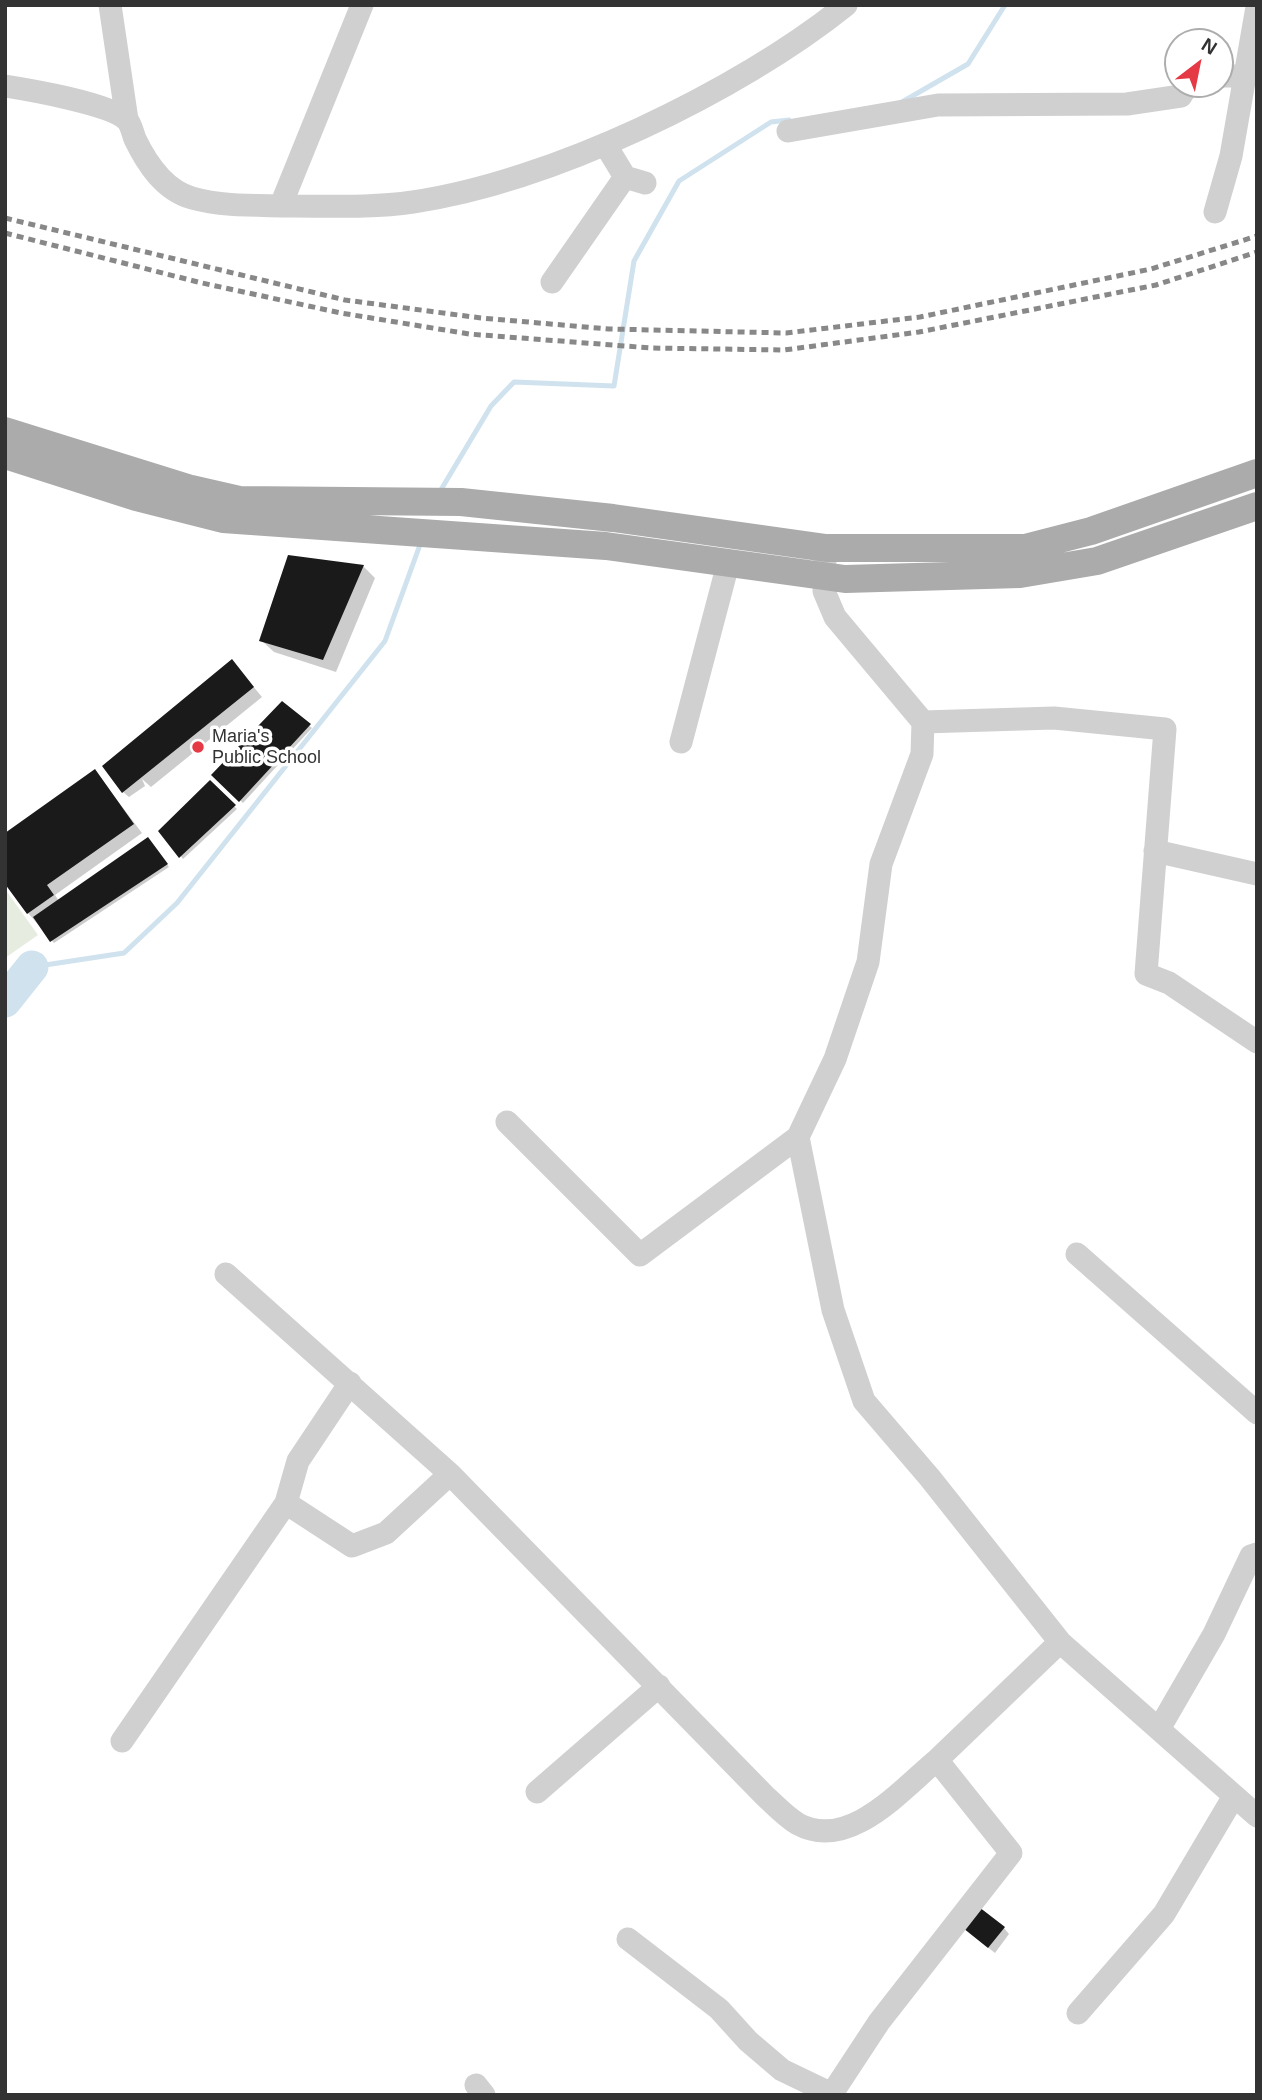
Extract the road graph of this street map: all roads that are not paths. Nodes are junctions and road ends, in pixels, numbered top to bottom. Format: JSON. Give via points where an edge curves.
{"nodes":[{"id":1,"x":110,"y":5,"type":"edge"},
{"id":2,"x":362,"y":5,"type":"edge"},
{"id":3,"x":846,"y":5,"type":"edge"},
{"id":4,"x":1257,"y":7,"type":"edge"},
{"id":5,"x":1234,"y":76,"type":"edge"},
{"id":6,"x":1245,"y":76,"type":"junction"},
{"id":7,"x":5,"y":86,"type":"edge"},
{"id":8,"x":1168,"y":98,"type":"edge"},
{"id":9,"x":127,"y":120,"type":"junction"},
{"id":10,"x":788,"y":131,"type":"dead end"},
{"id":11,"x":605,"y":144,"type":"junction"},
{"id":12,"x":281,"y":205,"type":"junction"},
{"id":13,"x":1215,"y":212,"type":"dead end"},
{"id":14,"x":552,"y":282,"type":"dead end"},
{"id":15,"x":5,"y":431,"type":"edge"},
{"id":16,"x":5,"y":455,"type":"edge"},
{"id":17,"x":1257,"y":473,"type":"edge"},
{"id":18,"x":1257,"y":506,"type":"edge"},
{"id":19,"x":824,"y":562,"type":"junction"},
{"id":20,"x":728,"y":564,"type":"junction"},
{"id":21,"x":923,"y":722,"type":"junction"},
{"id":22,"x":681,"y":742,"type":"dead end"},
{"id":23,"x":1154,"y":851,"type":"junction"},
{"id":24,"x":1257,"y":874,"type":"edge"},
{"id":25,"x":1257,"y":1042,"type":"edge"},
{"id":26,"x":507,"y":1122,"type":"dead end"},
{"id":27,"x":798,"y":1137,"type":"junction"},
{"id":28,"x":1077,"y":1254,"type":"dead end"},
{"id":29,"x":226,"y":1274,"type":"dead end"},
{"id":30,"x":350,"y":1383,"type":"junction"},
{"id":31,"x":1257,"y":1413,"type":"edge"},
{"id":32,"x":450,"y":1474,"type":"junction"},
{"id":33,"x":286,"y":1503,"type":"junction"},
{"id":34,"x":1257,"y":1553,"type":"edge"},
{"id":35,"x":1060,"y":1642,"type":"junction"},
{"id":36,"x":659,"y":1686,"type":"junction"},
{"id":37,"x":1159,"y":1729,"type":"junction"},
{"id":38,"x":122,"y":1741,"type":"dead end"},
{"id":39,"x":937,"y":1760,"type":"junction"},
{"id":40,"x":537,"y":1792,"type":"dead end"},
{"id":41,"x":1234,"y":1796,"type":"junction"},
{"id":42,"x":1257,"y":1816,"type":"edge"},
{"id":43,"x":628,"y":1939,"type":"dead end"},
{"id":44,"x":1078,"y":2013,"type":"dead end"},
{"id":45,"x":832,"y":2094,"type":"edge"}],
"edges":[{"from":1,"to":9,"type":"street"},
{"from":2,"to":12,"type":"street"},
{"from":3,"to":11,"type":"street","via":[[804,39]]},
{"from":4,"to":6,"type":"street"},
{"from":5,"to":6,"type":"street"},
{"from":6,"to":13,"type":"street","via":[[1231,156]]},
{"from":7,"to":9,"type":"street","via":[[94,105]]},
{"from":8,"to":10,"type":"street","via":[[1127,104],[938,105]]},
{"from":9,"to":12,"type":"street","via":[[155,175],[189,198]]},
{"from":11,"to":12,"type":"street","via":[[508,181],[413,202],[338,208]]},
{"from":11,"to":14,"type":"street","via":[[635,180]]},
{"from":15,"to":19,"type":"main road","via":[[221,497],[263,502],[461,502],[613,517]]},
{"from":16,"to":20,"type":"main road","via":[[223,519],[606,546]]},
{"from":17,"to":19,"type":"main road","via":[[1091,531],[1025,548]]},
{"from":18,"to":19,"type":"main road","via":[[1097,561],[1033,571],[845,579]]},
{"from":19,"to":20,"type":"main road"},
{"from":19,"to":21,"type":"street","via":[[824,591],[835,617]]},
{"from":20,"to":22,"type":"street"},
{"from":21,"to":23,"type":"street","via":[[1054,718],[1165,729]]},
{"from":21,"to":27,"type":"street","via":[[922,754],[881,863],[868,962],[835,1059]]},
{"from":23,"to":24,"type":"street"},
{"from":23,"to":25,"type":"street","via":[[1146,974],[1169,983]]},
{"from":26,"to":27,"type":"street","via":[[640,1255]]},
{"from":27,"to":35,"type":"street","via":[[833,1310],[864,1401]]},
{"from":28,"to":31,"type":"street"},
{"from":29,"to":30,"type":"street"},
{"from":30,"to":32,"type":"street"},
{"from":30,"to":33,"type":"street","via":[[298,1461]]},
{"from":32,"to":33,"type":"street","via":[[386,1533],[352,1546]]},
{"from":32,"to":36,"type":"street"},
{"from":33,"to":38,"type":"street"},
{"from":34,"to":37,"type":"street","via":[[1251,1556],[1214,1634]]},
{"from":35,"to":37,"type":"street"},
{"from":35,"to":39,"type":"street"},
{"from":36,"to":39,"type":"street","via":[[765,1796],[798,1824],[817,1831],[854,1825]]},
{"from":36,"to":40,"type":"street"},
{"from":37,"to":41,"type":"street"},
{"from":39,"to":45,"type":"street","via":[[1011,1853],[879,2022]]},
{"from":41,"to":42,"type":"street"},
{"from":41,"to":44,"type":"street","via":[[1164,1914]]},
{"from":43,"to":45,"type":"street","via":[[719,2009],[782,2070]]}]}
